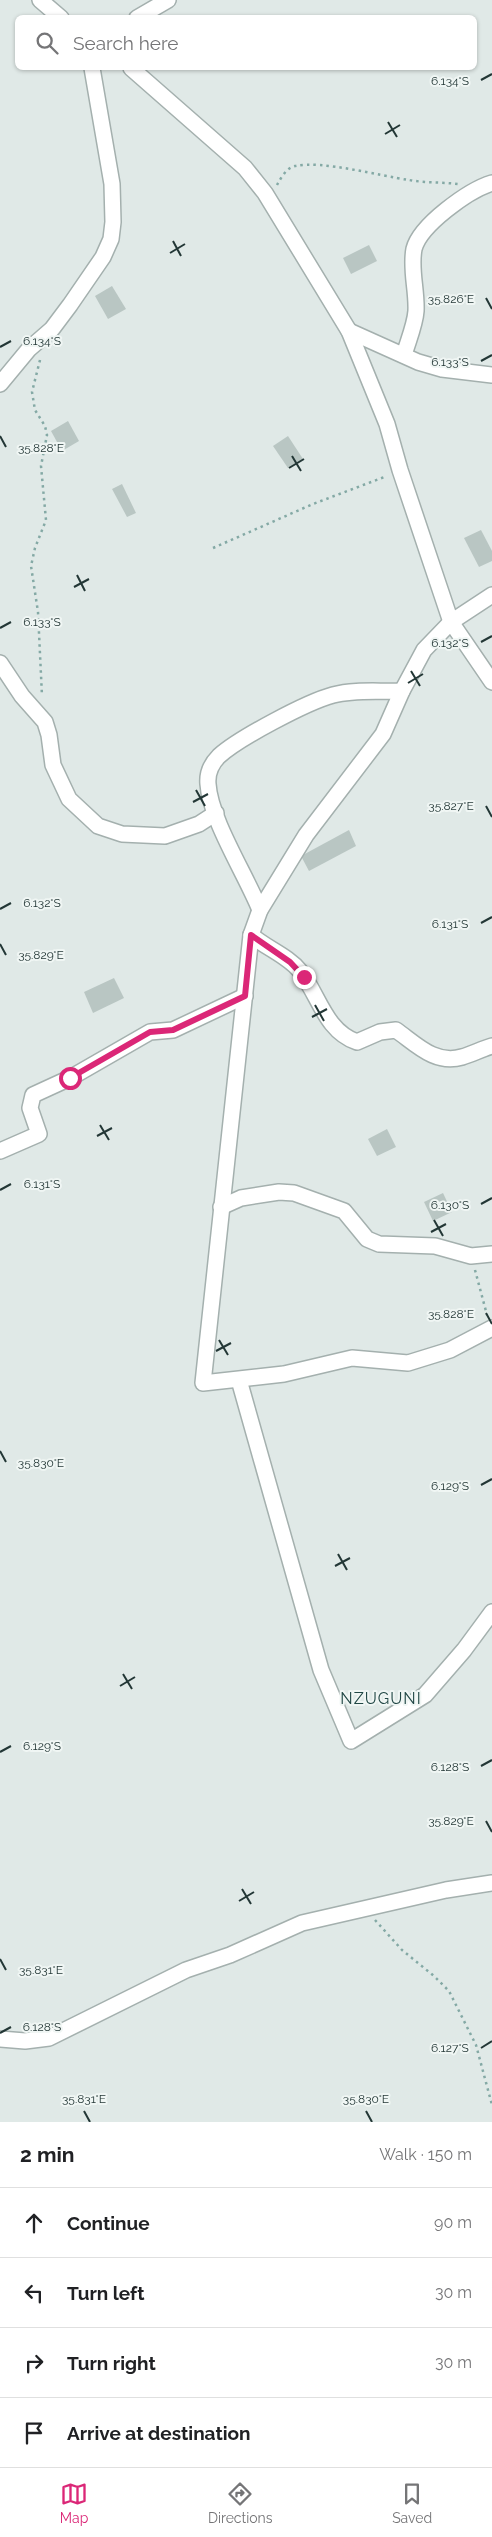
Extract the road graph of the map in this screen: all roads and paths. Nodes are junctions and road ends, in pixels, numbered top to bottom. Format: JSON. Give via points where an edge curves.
{"nodes":[{"id":1,"x":40,"y":0,"type":"edge"},
{"id":2,"x":168,"y":0,"type":"edge"},
{"id":3,"x":58,"y":15,"type":"edge"},
{"id":4,"x":142,"y":15,"type":"edge"},
{"id":5,"x":92,"y":70,"type":"edge"},
{"id":6,"x":133,"y":70,"type":"edge"},
{"id":7,"x":492,"y":183,"type":"edge"},
{"id":8,"x":476,"y":190,"type":"junction"},
{"id":9,"x":271,"y":203,"type":"junction"},
{"id":10,"x":348,"y":331,"type":"junction"},
{"id":11,"x":404,"y":355,"type":"junction"},
{"id":12,"x":43,"y":356,"type":"dead end"},
{"id":13,"x":492,"y":375,"type":"edge"},
{"id":14,"x":0,"y":384,"type":"edge"},
{"id":15,"x":400,"y":470,"type":"junction"},
{"id":16,"x":213,"y":548,"type":"dead end"},
{"id":17,"x":492,"y":595,"type":"edge"},
{"id":18,"x":451,"y":622,"type":"junction"},
{"id":19,"x":0,"y":663,"type":"edge"},
{"id":20,"x":492,"y":682,"type":"edge"},
{"id":21,"x":402,"y":691,"type":"junction"},
{"id":22,"x":45,"y":722,"type":"junction"},
{"id":23,"x":216,"y":813,"type":"junction"},
{"id":24,"x":260,"y":910,"type":"junction"},
{"id":25,"x":251,"y":935,"type":"junction"},
{"id":26,"x":245,"y":996,"type":"junction"},
{"id":27,"x":492,"y":1046,"type":"edge"},
{"id":28,"x":0,"y":1151,"type":"edge"},
{"id":29,"x":220,"y":1207,"type":"junction"},
{"id":30,"x":492,"y":1254,"type":"edge"},
{"id":31,"x":472,"y":1256,"type":"junction"},
{"id":32,"x":492,"y":1328,"type":"edge"},
{"id":33,"x":239,"y":1380,"type":"junction"},
{"id":34,"x":492,"y":1612,"type":"edge"},
{"id":35,"x":492,"y":1882,"type":"edge"},
{"id":36,"x":364,"y":1908,"type":"junction"},
{"id":37,"x":0,"y":2039,"type":"edge"},
{"id":38,"x":492,"y":2105,"type":"edge"}],
"edges":[{"from":1,"to":3,"type":"street"},
{"from":2,"to":4,"type":"street"},
{"from":5,"to":14,"type":"street","via":[[112,184],[111,239],[103,257],[52,329],[29,349]]},
{"from":6,"to":9,"type":"street","via":[[245,168]]},
{"from":7,"to":8,"type":"street"},
{"from":8,"to":9,"type":"path","via":[[447,182],[410,180],[329,167],[293,166],[284,173]]},
{"from":8,"to":11,"type":"street","via":[[445,212],[418,238],[413,261],[416,309]]},
{"from":9,"to":10,"type":"street"},
{"from":10,"to":11,"type":"street"},
{"from":10,"to":15,"type":"street","via":[[387,424]]},
{"from":11,"to":13,"type":"street","via":[[442,369]]},
{"from":12,"to":22,"type":"path","via":[[36,370],[32,392],[47,435],[41,466],[46,520],[32,566]]},
{"from":15,"to":16,"type":"path"},
{"from":15,"to":18,"type":"street"},
{"from":17,"to":18,"type":"street"},
{"from":18,"to":20,"type":"street"},
{"from":18,"to":21,"type":"street","via":[[424,650]]},
{"from":19,"to":22,"type":"street","via":[[22,696]]},
{"from":21,"to":23,"type":"street","via":[[332,695],[286,716],[220,756],[209,770],[208,784]]},
{"from":21,"to":24,"type":"street","via":[[383,734],[306,835]]},
{"from":22,"to":23,"type":"street","via":[[50,735],[53,765],[61,786],[69,799],[98,826],[122,834],[165,836],[199,824]]},
{"from":23,"to":24,"type":"street"},
{"from":24,"to":25,"type":"street"},
{"from":25,"to":26,"type":"street"},
{"from":25,"to":27,"type":"street","via":[[300,971],[325,1013],[345,1038],[357,1042],[380,1032],[396,1030],[434,1057],[442,1058],[460,1058]]},
{"from":26,"to":28,"type":"street","via":[[173,1030],[150,1032],[34,1095],[30,1108],[40,1134]]},
{"from":26,"to":29,"type":"street"},
{"from":29,"to":31,"type":"street","via":[[241,1198],[279,1192],[294,1194],[344,1211],[367,1238],[379,1244],[435,1246]]},
{"from":29,"to":33,"type":"street","via":[[203,1383]]},
{"from":30,"to":31,"type":"street"},
{"from":31,"to":32,"type":"path"},
{"from":32,"to":33,"type":"street","via":[[450,1350],[408,1363],[352,1358],[302,1371]]},
{"from":33,"to":34,"type":"street","via":[[321,1670],[350,1741],[425,1695]]},
{"from":35,"to":36,"type":"street"},
{"from":36,"to":37,"type":"street","via":[[302,1923],[230,1955],[186,1970],[49,2038],[25,2041]]},
{"from":36,"to":38,"type":"path","via":[[402,1950],[449,1991],[476,2045]]}]}
